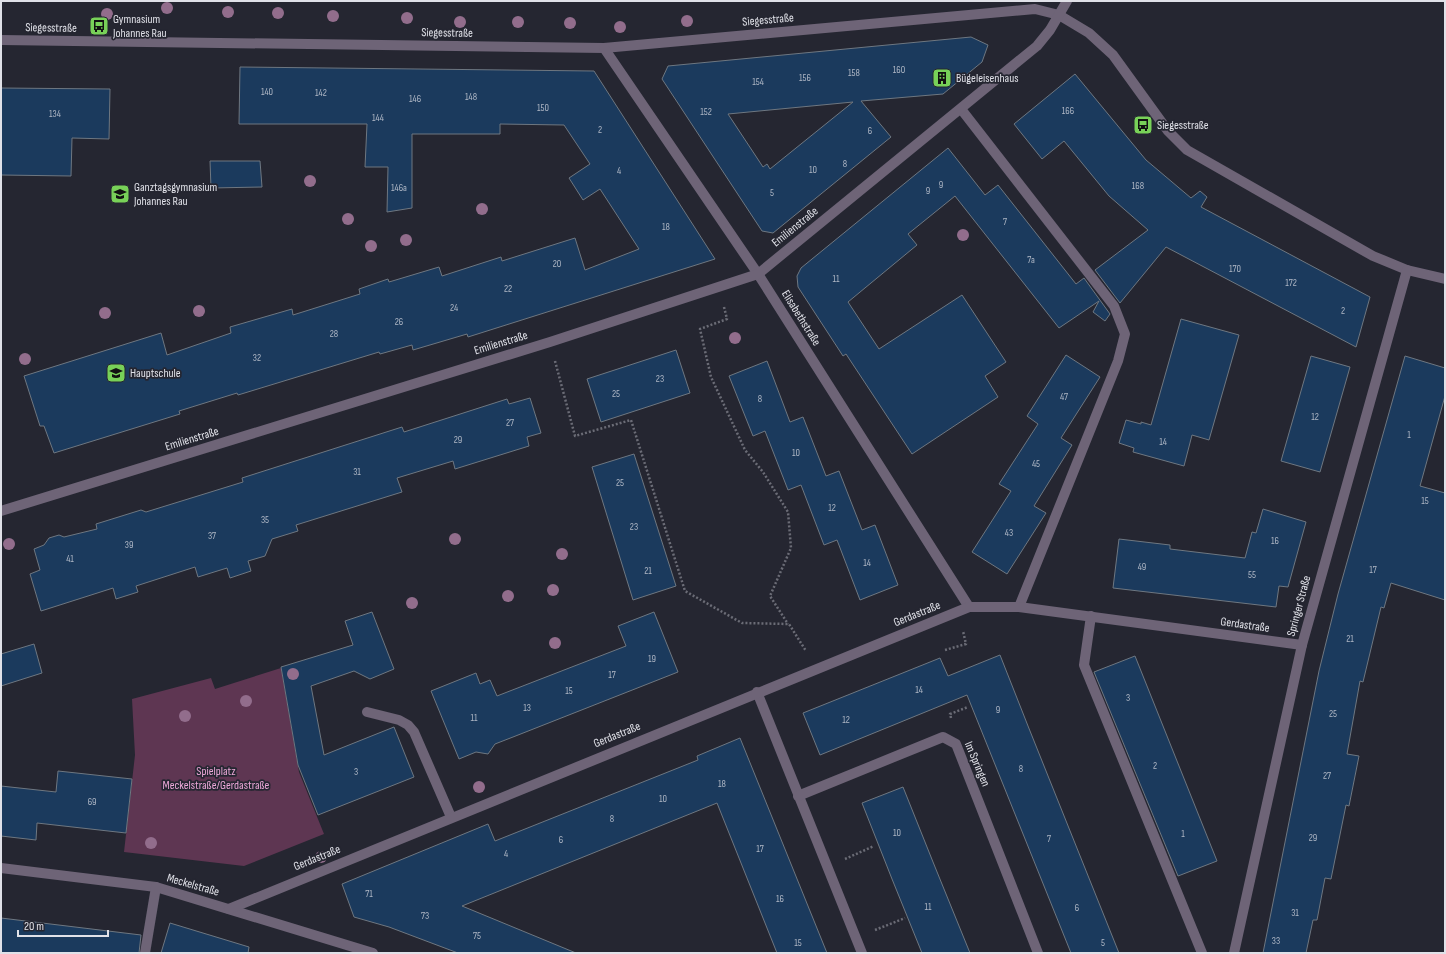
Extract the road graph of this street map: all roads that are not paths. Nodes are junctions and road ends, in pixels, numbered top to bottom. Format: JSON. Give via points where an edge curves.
{"nodes":[{"id":1,"x":1066,"y":1,"type":"edge"},
{"id":2,"x":1060,"y":15,"type":"junction"},
{"id":3,"x":1,"y":40,"type":"edge"},
{"id":4,"x":604,"y":48,"type":"junction"},
{"id":5,"x":961,"y":109,"type":"junction"},
{"id":6,"x":1407,"y":270,"type":"junction"},
{"id":7,"x":758,"y":274,"type":"junction"},
{"id":8,"x":1445,"y":279,"type":"edge"},
{"id":9,"x":1,"y":511,"type":"edge"},
{"id":10,"x":969,"y":607,"type":"junction"},
{"id":11,"x":1019,"y":607,"type":"junction"},
{"id":12,"x":1092,"y":616,"type":"junction"},
{"id":13,"x":1302,"y":646,"type":"junction"},
{"id":14,"x":757,"y":692,"type":"junction"},
{"id":15,"x":367,"y":712,"type":"dead end"},
{"id":16,"x":798,"y":796,"type":"junction"},
{"id":17,"x":451,"y":817,"type":"junction"},
{"id":18,"x":1,"y":868,"type":"edge"},
{"id":19,"x":156,"y":887,"type":"junction"},
{"id":20,"x":230,"y":909,"type":"junction"},
{"id":21,"x":145,"y":953,"type":"edge"},
{"id":22,"x":373,"y":953,"type":"edge"},
{"id":23,"x":862,"y":953,"type":"edge"},
{"id":24,"x":1038,"y":953,"type":"edge"},
{"id":25,"x":1202,"y":953,"type":"edge"},
{"id":26,"x":1234,"y":953,"type":"edge"}],
"edges":[{"from":1,"to":2,"type":"street","name":"Emilienstraße"},
{"from":2,"to":4,"type":"street","name":"Siegesstraße","via":[[1035,9]]},
{"from":2,"to":5,"type":"street","name":"Emilienstraße","via":[[1037,46]]},
{"from":2,"to":6,"type":"street","name":"Siegesstraße","via":[[1089,33],[1113,54],[1168,131],[1187,150],[1373,256]]},
{"from":3,"to":4,"type":"street","name":"Siegesstraße"},
{"from":4,"to":7,"type":"street","name":"Elisabethstraße"},
{"from":5,"to":7,"type":"street","name":"Emilienstraße"},
{"from":5,"to":11,"type":"street","via":[[1114,306],[1125,334],[1118,361]]},
{"from":6,"to":8,"type":"street","name":"Siegesstraße"},
{"from":6,"to":13,"type":"street","name":"Springer Straße"},
{"from":7,"to":9,"type":"street","name":"Emilienstraße","via":[[550,342]]},
{"from":7,"to":10,"type":"street","name":"Elisabethstraße"},
{"from":10,"to":11,"type":"street","name":"Gerdastraße"},
{"from":10,"to":14,"type":"street","name":"Gerdastraße"},
{"from":11,"to":12,"type":"street","name":"Gerdastraße"},
{"from":12,"to":13,"type":"street","name":"Gerdastraße"},
{"from":12,"to":25,"type":"street","via":[[1084,665]]},
{"from":13,"to":26,"type":"street","name":"Springer Straße"},
{"from":14,"to":16,"type":"street"},
{"from":14,"to":17,"type":"street","name":"Gerdastraße"},
{"from":15,"to":17,"type":"street","via":[[408,725],[414,732]]},
{"from":16,"to":23,"type":"street"},
{"from":16,"to":24,"type":"street","name":"Im Springen","via":[[943,737],[956,744]]},
{"from":17,"to":20,"type":"street","name":"Gerdastraße"},
{"from":18,"to":19,"type":"street","name":"Meckelstraße"},
{"from":19,"to":20,"type":"street","name":"Meckelstraße"},
{"from":19,"to":21,"type":"street"},
{"from":20,"to":22,"type":"street","name":"Meckelstraße"}]}
